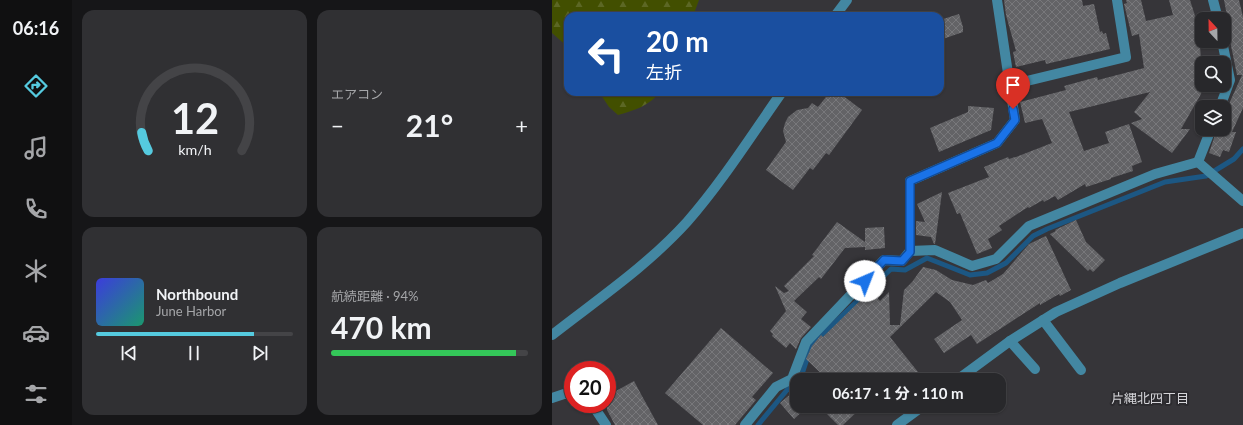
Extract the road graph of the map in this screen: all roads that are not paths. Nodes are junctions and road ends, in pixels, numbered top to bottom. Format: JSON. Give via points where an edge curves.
{"nodes":[{"id":1,"x":847,"y":0,"type":"edge"},
{"id":2,"x":997,"y":0,"type":"edge"},
{"id":3,"x":1116,"y":0,"type":"edge"},
{"id":4,"x":1214,"y":0,"type":"edge"},
{"id":5,"x":838,"y":12,"type":"edge"},
{"id":6,"x":1217,"y":12,"type":"edge"},
{"id":7,"x":1223,"y":48,"type":"edge"},
{"id":8,"x":1010,"y":85,"type":"junction"},
{"id":9,"x":779,"y":96,"type":"edge"},
{"id":10,"x":1223,"y":100,"type":"edge"},
{"id":11,"x":1208,"y":136,"type":"edge"},
{"id":12,"x":1198,"y":162,"type":"junction"},
{"id":13,"x":1243,"y":201,"type":"edge"},
{"id":14,"x":1243,"y":233,"type":"edge"},
{"id":15,"x":910,"y":252,"type":"junction"},
{"id":16,"x":1043,"y":320,"type":"junction"},
{"id":17,"x":552,"y":336,"type":"edge"},
{"id":18,"x":1010,"y":341,"type":"junction"},
{"id":19,"x":1035,"y":369,"type":"dead end"},
{"id":20,"x":1081,"y":370,"type":"dead end"},
{"id":21,"x":967,"y":373,"type":"edge"},
{"id":22,"x":564,"y":394,"type":"edge"},
{"id":23,"x":552,"y":398,"type":"edge"},
{"id":24,"x":598,"y":413,"type":"edge"},
{"id":25,"x":913,"y":413,"type":"edge"},
{"id":26,"x":606,"y":425,"type":"edge"},
{"id":27,"x":745,"y":425,"type":"edge"},
{"id":28,"x":897,"y":425,"type":"edge"}],
"edges":[{"from":1,"to":5,"type":"street"},
{"from":2,"to":8,"type":"street"},
{"from":3,"to":8,"type":"street","via":[[1126,57]]},
{"from":4,"to":6,"type":"street"},
{"from":7,"to":10,"type":"street","via":[[1230,80]]},
{"from":8,"to":15,"type":"street","via":[[1015,120],[997,143],[910,181]]},
{"from":9,"to":17,"type":"street","via":[[719,182],[686,222],[649,259]]},
{"from":11,"to":12,"type":"street"},
{"from":12,"to":13,"type":"street"},
{"from":12,"to":15,"type":"street","via":[[1155,174],[1029,226],[996,259],[972,266],[935,250]]},
{"from":14,"to":16,"type":"street","via":[[1080,300]]},
{"from":15,"to":27,"type":"street","via":[[902,261],[884,260],[806,342],[792,379],[776,387]]},
{"from":16,"to":18,"type":"street"},
{"from":16,"to":20,"type":"street"},
{"from":18,"to":19,"type":"street"},
{"from":18,"to":21,"type":"street"},
{"from":22,"to":23,"type":"street"},
{"from":24,"to":26,"type":"street"},
{"from":25,"to":28,"type":"street"}]}
